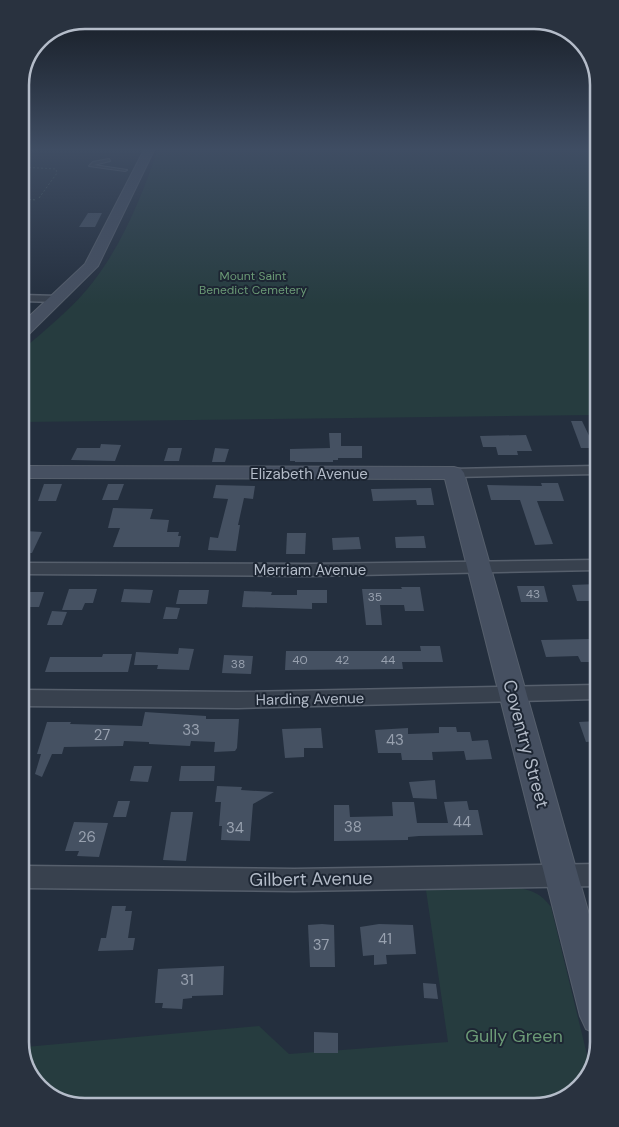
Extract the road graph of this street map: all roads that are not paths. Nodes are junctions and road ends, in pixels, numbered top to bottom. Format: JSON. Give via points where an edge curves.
{"nodes":[{"id":1,"x":124,"y":201,"type":"edge"},
{"id":2,"x":29,"y":298,"type":"edge"},
{"id":3,"x":58,"y":299,"type":"junction"},
{"id":4,"x":29,"y":326,"type":"edge"},
{"id":5,"x":590,"y":470,"type":"edge"},
{"id":6,"x":29,"y":472,"type":"edge"},
{"id":7,"x":454,"y":473,"type":"junction"},
{"id":8,"x":590,"y":565,"type":"edge"},
{"id":9,"x":479,"y":568,"type":"junction"},
{"id":10,"x":29,"y":569,"type":"edge"},
{"id":11,"x":590,"y":692,"type":"edge"},
{"id":12,"x":512,"y":694,"type":"junction"},
{"id":13,"x":29,"y":698,"type":"edge"},
{"id":14,"x":561,"y":875,"type":"junction"},
{"id":15,"x":590,"y":875,"type":"edge"},
{"id":16,"x":29,"y":878,"type":"edge"},
{"id":17,"x":590,"y":983,"type":"edge"}],
"edges":[{"from":1,"to":3,"type":"street","via":[[91,266]]},
{"from":2,"to":3,"type":"street"},
{"from":3,"to":4,"type":"street"},
{"from":5,"to":7,"type":"street","name":"Elizabeth Avenue"},
{"from":6,"to":7,"type":"street","name":"Elizabeth Avenue"},
{"from":7,"to":9,"type":"street","name":"Coventry Street"},
{"from":8,"to":9,"type":"street","name":"Merriam Avenue"},
{"from":9,"to":10,"type":"street","name":"Merriam Avenue"},
{"from":9,"to":12,"type":"street","name":"Coventry Street"},
{"from":11,"to":12,"type":"street","name":"Harding Avenue"},
{"from":12,"to":13,"type":"street","name":"Harding Avenue","via":[[238,700]]},
{"from":12,"to":14,"type":"street","name":"Coventry Street"},
{"from":14,"to":15,"type":"street","name":"Gilbert Avenue"},
{"from":14,"to":16,"type":"street","name":"Gilbert Avenue","via":[[294,880]]},
{"from":14,"to":17,"type":"street","name":"Coventry Street"}]}
